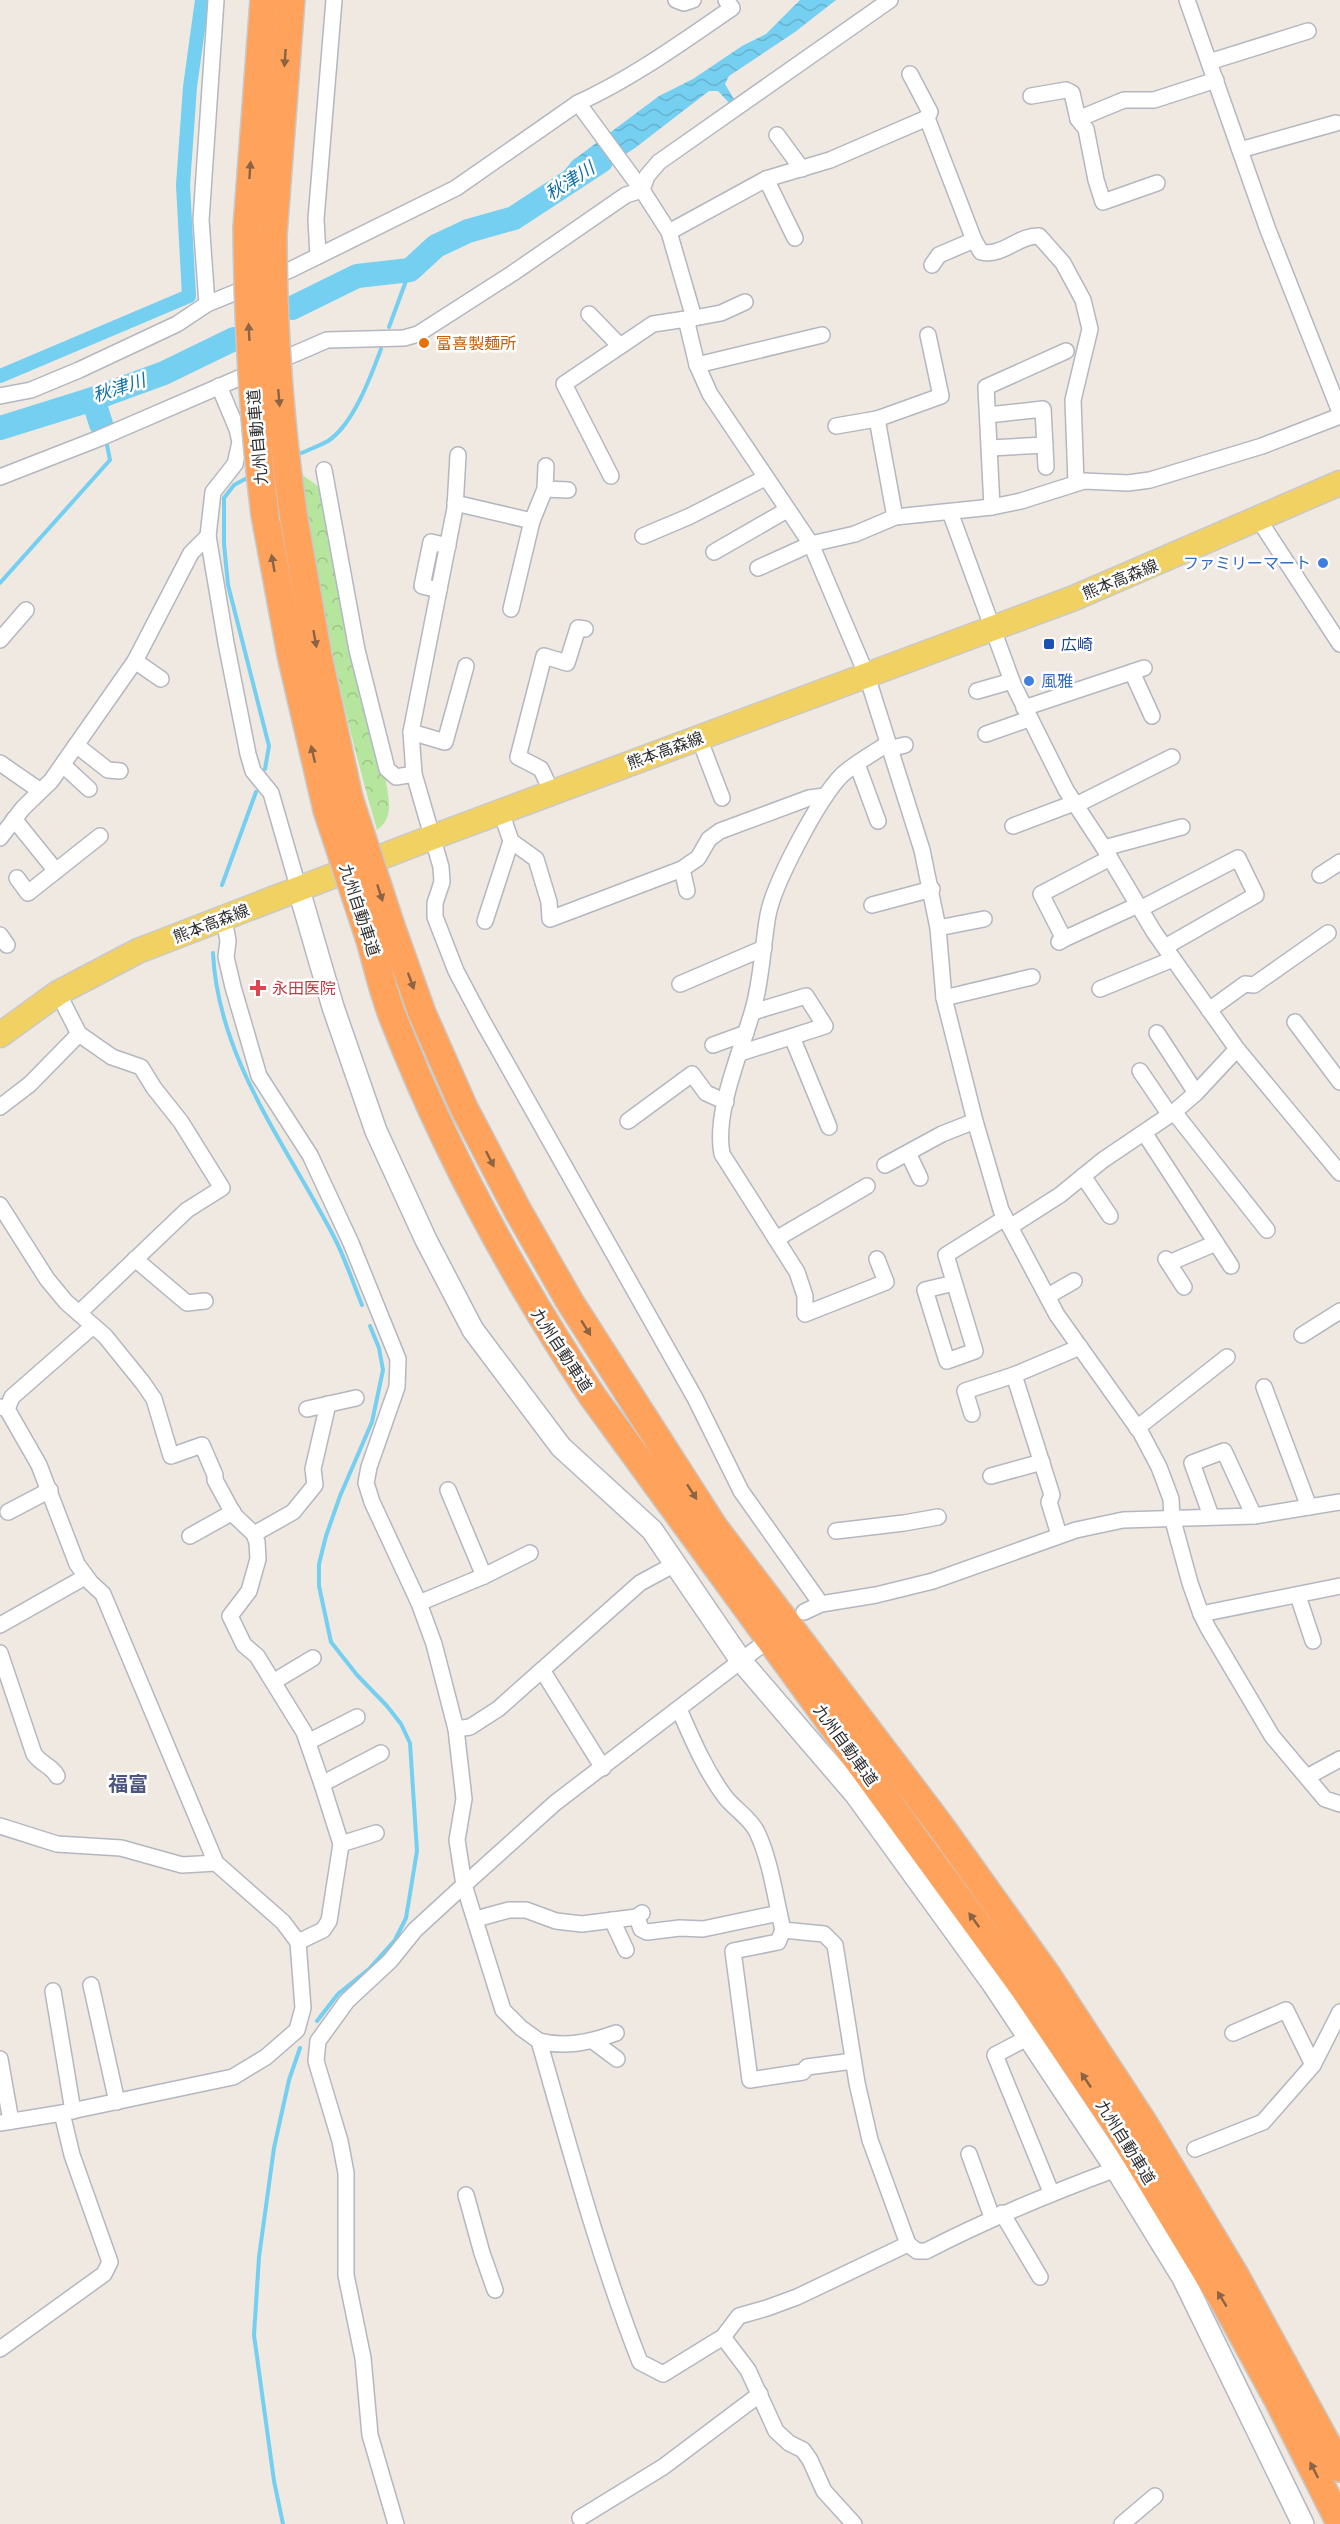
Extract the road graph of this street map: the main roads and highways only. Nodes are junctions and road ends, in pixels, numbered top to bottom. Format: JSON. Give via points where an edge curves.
{"nodes":[{"id":1,"x":264,"y":0,"type":"edge"},
{"id":2,"x":291,"y":0,"type":"edge"},
{"id":3,"x":1340,"y":483,"type":"edge"},
{"id":4,"x":338,"y":804,"type":"junction"},
{"id":5,"x":380,"y":931,"type":"junction"},
{"id":6,"x":0,"y":1035,"type":"edge"},
{"id":7,"x":1234,"y":2275,"type":"junction"},
{"id":8,"x":1340,"y":2430,"type":"edge"},
{"id":9,"x":1340,"y":2468,"type":"edge"},
{"id":10,"x":1340,"y":2523,"type":"edge"}],
"edges":[{"from":4,"to":1,"type":"highway","name":"九州自動車道","one_way":true,"bridge":true,"via":[[291,655],[265,515],[253,392],[247,228]]},
{"from":2,"to":4,"type":"highway","name":"九州自動車道","one_way":true,"bridge":true,"via":[[273,235],[273,304],[283,445]]},
{"from":3,"to":6,"type":"main road","name":"熊本高森線","via":[[1149,567],[994,628],[138,951],[58,993]]},
{"from":4,"to":5,"type":"highway","name":"九州自動車道","bridge":true},
{"from":5,"to":7,"type":"highway","name":"九州自動車道","one_way":true,"via":[[464,1108],[570,1302],[714,1527],[939,1824],[1047,1975],[1143,2122]]},
{"from":10,"to":5,"type":"highway","name":"九州自動車道","one_way":true,"via":[[1225,2303],[1122,2133],[1023,1987],[592,1397],[543,1322],[490,1230],[393,1018]]},
{"from":7,"to":8,"type":"highway"},
{"from":7,"to":9,"type":"highway","name":"九州自動車道"}]}
